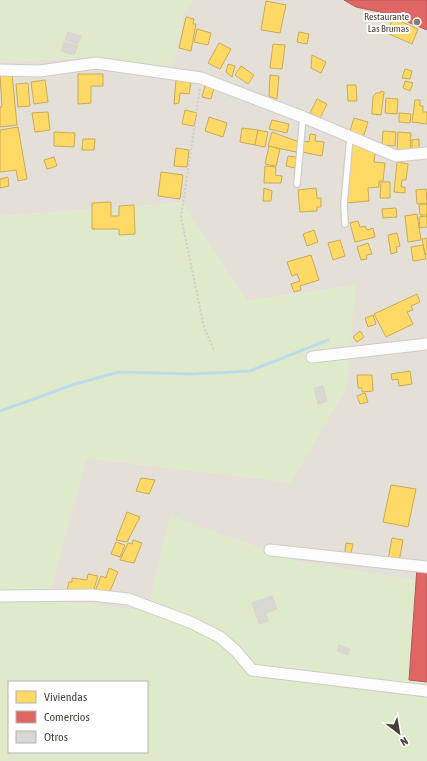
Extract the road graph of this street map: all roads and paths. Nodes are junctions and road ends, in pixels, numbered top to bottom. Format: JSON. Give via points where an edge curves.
{"nodes":[{"id":1,"x":0,"y":70,"type":"edge"},
{"id":2,"x":202,"y":78,"type":"junction"},
{"id":3,"x":303,"y":117,"type":"junction"},
{"id":4,"x":350,"y":136,"type":"junction"},
{"id":5,"x":427,"y":154,"type":"edge"},
{"id":6,"x":297,"y":184,"type":"dead end"},
{"id":7,"x":345,"y":224,"type":"dead end"},
{"id":8,"x":427,"y":344,"type":"edge"},
{"id":9,"x":214,"y":350,"type":"dead end"},
{"id":10,"x":312,"y":357,"type":"dead end"},
{"id":11,"x":270,"y":550,"type":"dead end"},
{"id":12,"x":427,"y":567,"type":"edge"},
{"id":13,"x":0,"y":596,"type":"edge"},
{"id":14,"x":427,"y":691,"type":"edge"}],
"edges":[{"from":1,"to":2,"type":"street","via":[[40,71],[96,63]]},
{"from":2,"to":3,"type":"street"},
{"from":2,"to":9,"type":"path","via":[[181,218],[204,327]]},
{"from":3,"to":4,"type":"street"},
{"from":3,"to":6,"type":"lane"},
{"from":4,"to":5,"type":"street","via":[[396,156]]},
{"from":4,"to":7,"type":"lane","via":[[344,204]]},
{"from":8,"to":10,"type":"street"},
{"from":11,"to":12,"type":"street"},
{"from":13,"to":14,"type":"street","via":[[92,595],[128,599],[190,622],[220,637],[252,670]]}]}
